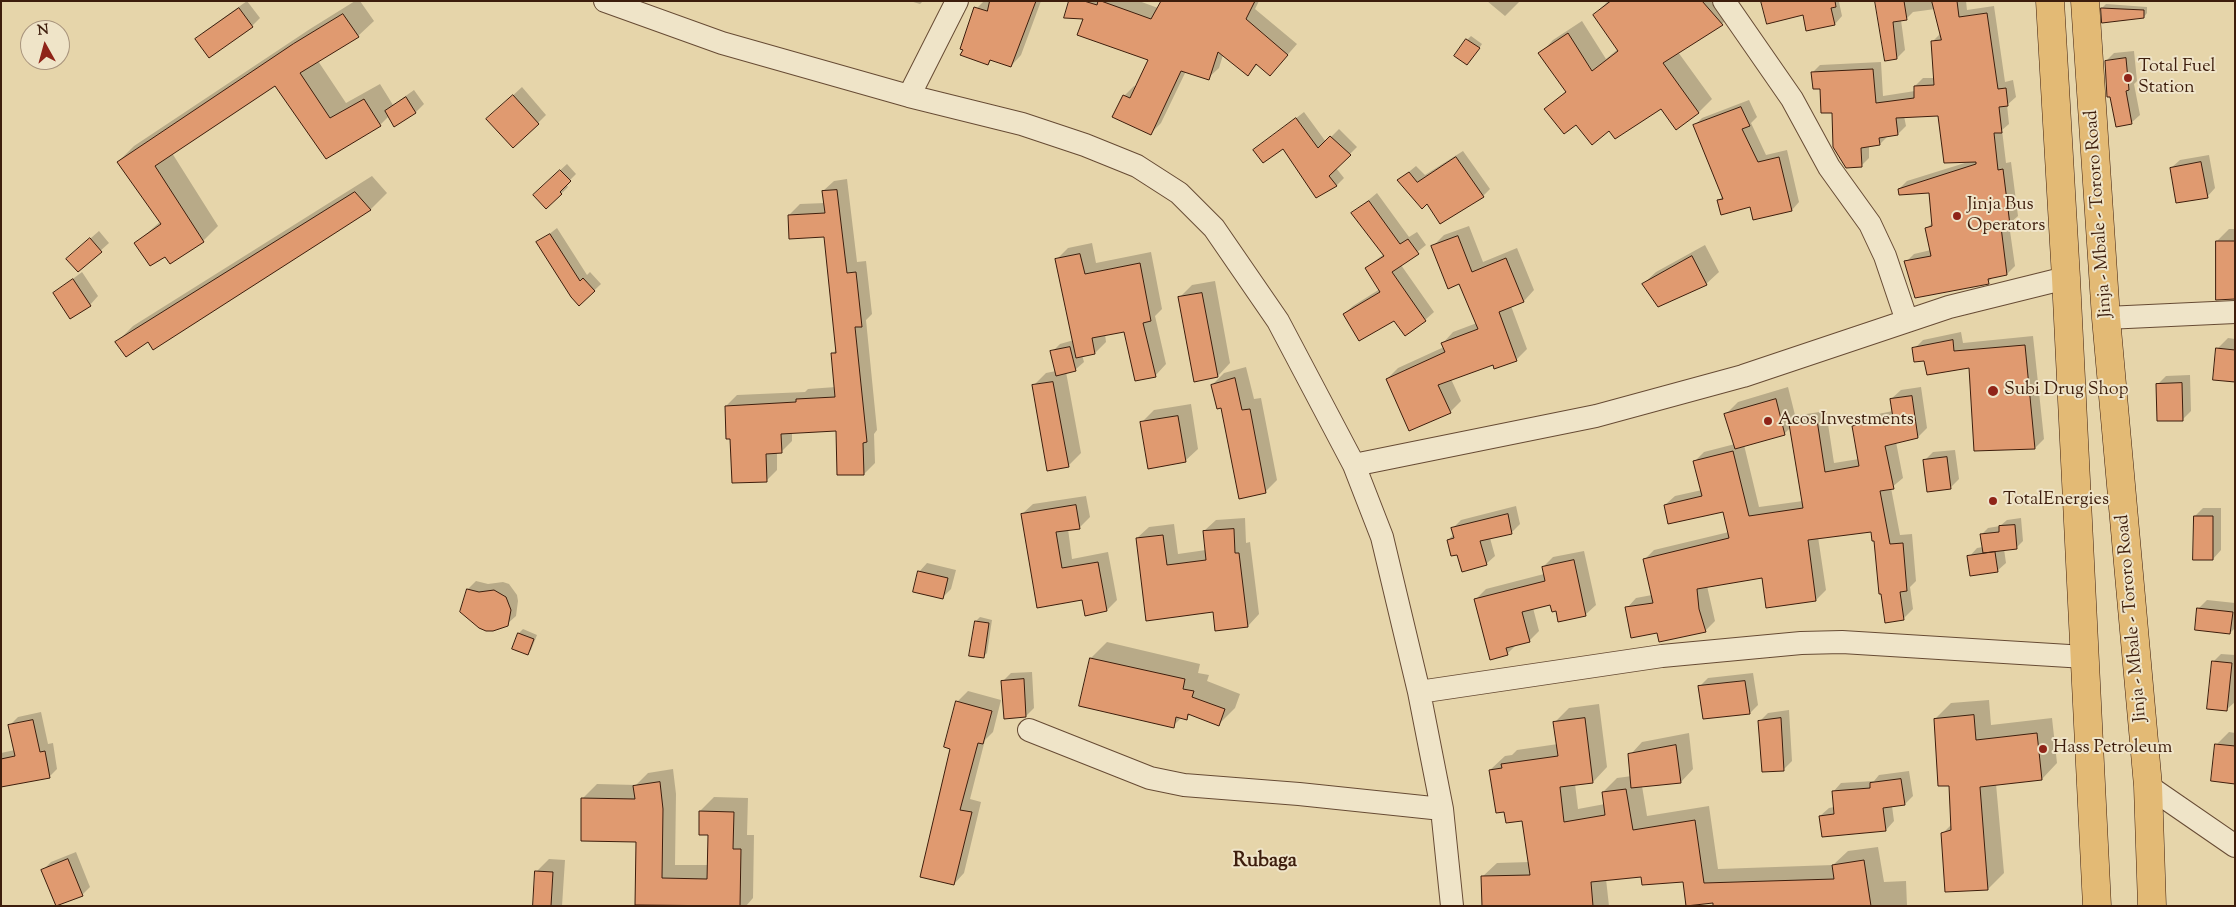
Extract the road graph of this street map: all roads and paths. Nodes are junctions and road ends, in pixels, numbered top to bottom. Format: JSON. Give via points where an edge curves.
{"nodes":[{"id":1,"x":605,"y":1,"type":"edge"},
{"id":2,"x":957,"y":1,"type":"edge"},
{"id":3,"x":1724,"y":1,"type":"edge"},
{"id":4,"x":2050,"y":1,"type":"edge"},
{"id":5,"x":2085,"y":1,"type":"edge"},
{"id":6,"x":908,"y":96,"type":"junction"},
{"id":7,"x":2066,"y":278,"type":"junction"},
{"id":8,"x":2235,"y":312,"type":"edge"},
{"id":9,"x":2106,"y":318,"type":"junction"},
{"id":10,"x":1907,"y":321,"type":"junction"},
{"id":11,"x":1354,"y":465,"type":"junction"},
{"id":12,"x":2085,"y":657,"type":"junction"},
{"id":13,"x":1419,"y":692,"type":"junction"},
{"id":14,"x":1029,"y":730,"type":"dead end"},
{"id":15,"x":2148,"y":786,"type":"junction"},
{"id":16,"x":1442,"y":810,"type":"junction"},
{"id":17,"x":2235,"y":846,"type":"edge"},
{"id":18,"x":1452,"y":906,"type":"edge"},
{"id":19,"x":2097,"y":906,"type":"edge"},
{"id":20,"x":2152,"y":906,"type":"edge"}],
"edges":[{"from":1,"to":6,"type":"street","via":[[722,43]]},
{"from":2,"to":6,"type":"street"},
{"from":3,"to":10,"type":"street","via":[[1792,99],[1829,167],[1870,224],[1885,256]]},
{"from":4,"to":7,"type":"highway","name":"Jinja - Mbale - Tororo Road"},
{"from":5,"to":9,"type":"highway","name":"Jinja - Mbale - Tororo Road"},
{"from":6,"to":11,"type":"street","via":[[1022,124],[1085,145],[1137,166],[1180,193],[1214,228],[1278,321]]},
{"from":7,"to":10,"type":"street"},
{"from":7,"to":12,"type":"highway","name":"Jinja - Mbale - Tororo Road"},
{"from":8,"to":9,"type":"street"},
{"from":9,"to":15,"type":"highway","name":"Jinja - Mbale - Tororo Road"},
{"from":10,"to":11,"type":"street","via":[[1743,376],[1596,416]]},
{"from":11,"to":13,"type":"street","via":[[1382,537]]},
{"from":12,"to":13,"type":"street","via":[[1842,642],[1801,643],[1662,656]]},
{"from":12,"to":19,"type":"highway","name":"Jinja - Mbale - Tororo Road"},
{"from":13,"to":16,"type":"street"},
{"from":14,"to":16,"type":"street","via":[[1150,778],[1184,785]]},
{"from":15,"to":17,"type":"street"},
{"from":15,"to":20,"type":"highway","name":"Jinja - Mbale - Tororo Road"},
{"from":16,"to":18,"type":"street"}]}
